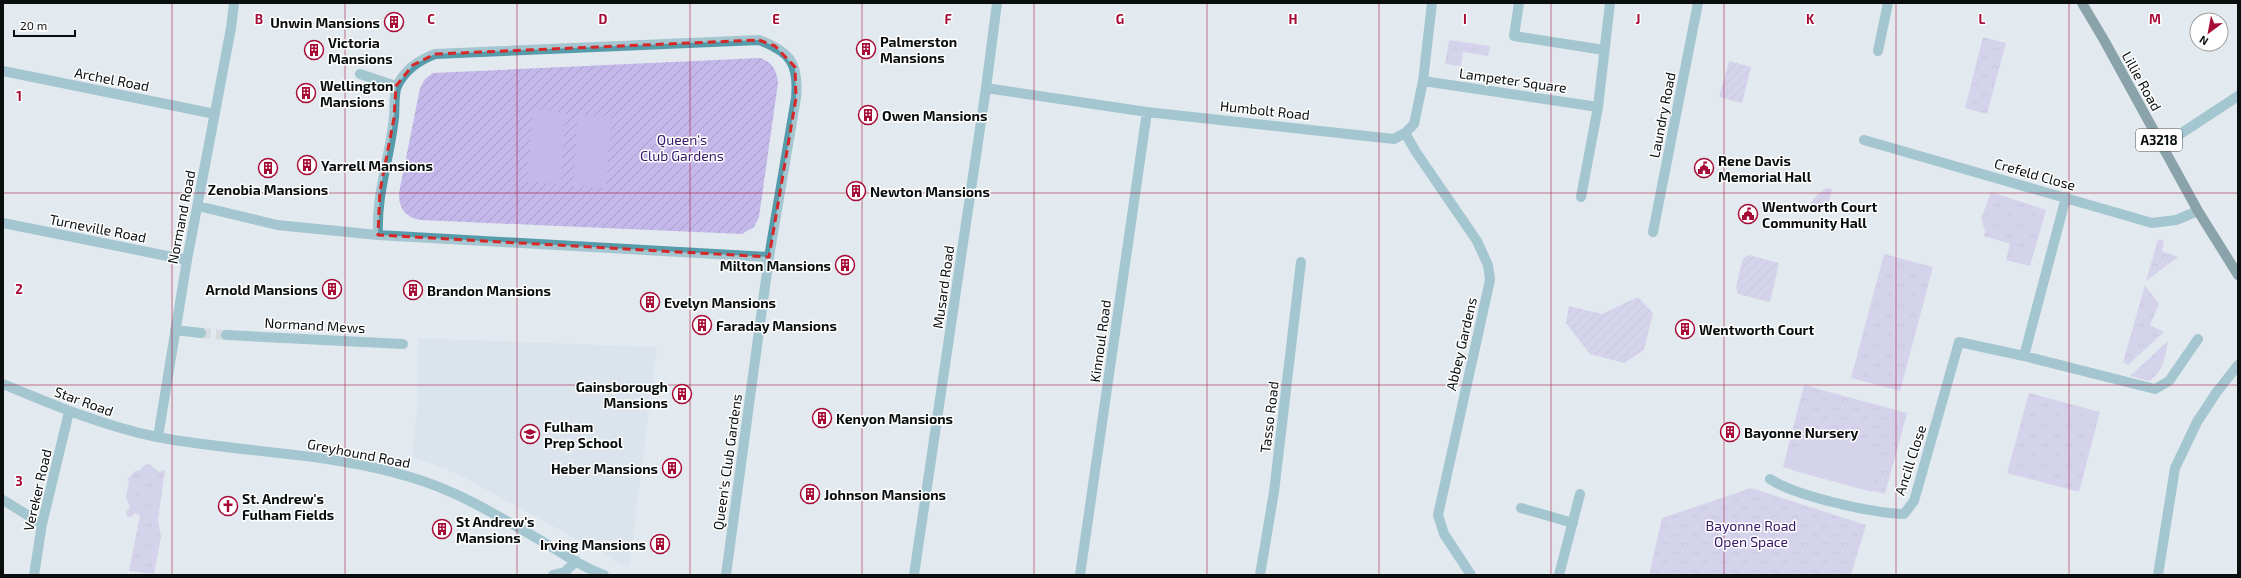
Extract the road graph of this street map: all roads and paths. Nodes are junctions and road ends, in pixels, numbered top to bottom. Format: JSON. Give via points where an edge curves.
{"nodes":[{"id":1,"x":234,"y":3,"type":"edge"},
{"id":2,"x":997,"y":3,"type":"edge"},
{"id":3,"x":1432,"y":3,"type":"edge"},
{"id":4,"x":1520,"y":3,"type":"edge"},
{"id":5,"x":1610,"y":3,"type":"edge"},
{"id":6,"x":1698,"y":3,"type":"edge"},
{"id":7,"x":1888,"y":3,"type":"edge"},
{"id":8,"x":2086,"y":4,"type":"edge"},
{"id":9,"x":1604,"y":50,"type":"junction"},
{"id":10,"x":1878,"y":51,"type":"dead end"},
{"id":11,"x":3,"y":71,"type":"edge"},
{"id":12,"x":360,"y":74,"type":"dead end"},
{"id":13,"x":1423,"y":81,"type":"junction"},
{"id":14,"x":396,"y":86,"type":"junction"},
{"id":15,"x":986,"y":88,"type":"junction"},
{"id":16,"x":2238,"y":96,"type":"edge"},
{"id":17,"x":1598,"y":107,"type":"junction"},
{"id":18,"x":1147,"y":112,"type":"junction"},
{"id":19,"x":215,"y":114,"type":"junction"},
{"id":20,"x":1405,"y":133,"type":"junction"},
{"id":21,"x":1864,"y":140,"type":"dead end"},
{"id":22,"x":2162,"y":146,"type":"junction"},
{"id":23,"x":1581,"y":197,"type":"dead end"},
{"id":24,"x":2066,"y":197,"type":"junction"},
{"id":25,"x":198,"y":206,"type":"junction"},
{"id":26,"x":2198,"y":211,"type":"junction"},
{"id":27,"x":3,"y":223,"type":"edge"},
{"id":28,"x":1653,"y":232,"type":"dead end"},
{"id":29,"x":378,"y":235,"type":"junction"},
{"id":30,"x":769,"y":257,"type":"junction"},
{"id":31,"x":187,"y":260,"type":"junction"},
{"id":32,"x":1301,"y":262,"type":"dead end"},
{"id":33,"x":2238,"y":275,"type":"edge"},
{"id":34,"x":175,"y":330,"type":"junction"},
{"id":35,"x":201,"y":333,"type":"tunnel mouth"},
{"id":36,"x":226,"y":335,"type":"tunnel mouth"},
{"id":37,"x":2198,"y":340,"type":"dead end"},
{"id":38,"x":403,"y":344,"type":"dead end"},
{"id":39,"x":2024,"y":356,"type":"junction"},
{"id":40,"x":2238,"y":365,"type":"edge"},
{"id":41,"x":3,"y":384,"type":"edge"},
{"id":42,"x":69,"y":412,"type":"junction"},
{"id":43,"x":158,"y":437,"type":"junction"},
{"id":44,"x":1770,"y":479,"type":"dead end"},
{"id":45,"x":1580,"y":494,"type":"dead end"},
{"id":46,"x":3,"y":500,"type":"edge"},
{"id":47,"x":1521,"y":508,"type":"dead end"},
{"id":48,"x":1574,"y":523,"type":"junction"},
{"id":49,"x":42,"y":524,"type":"junction"},
{"id":50,"x":576,"y":561,"type":"junction"},
{"id":51,"x":34,"y":575,"type":"edge"},
{"id":52,"x":553,"y":575,"type":"edge"},
{"id":53,"x":604,"y":575,"type":"edge"},
{"id":54,"x":726,"y":575,"type":"edge"},
{"id":55,"x":914,"y":575,"type":"edge"},
{"id":56,"x":1080,"y":575,"type":"edge"},
{"id":57,"x":1260,"y":575,"type":"edge"},
{"id":58,"x":1471,"y":575,"type":"edge"},
{"id":59,"x":1559,"y":575,"type":"edge"},
{"id":60,"x":2158,"y":575,"type":"edge"}],
"edges":[{"from":1,"to":19,"type":"street","name":"Normand Road","via":[[232,28]]},
{"from":2,"to":15,"type":"street","name":"Musard Road"},
{"from":3,"to":13,"type":"street"},
{"from":4,"to":9,"type":"street","via":[[1514,36]]},
{"from":5,"to":9,"type":"street"},
{"from":6,"to":28,"type":"street","name":"Laundry Road"},
{"from":7,"to":10,"type":"street"},
{"from":8,"to":22,"type":"main road","name":"Lillie Road","number":"A3218"},
{"from":9,"to":17,"type":"street"},
{"from":11,"to":19,"type":"street","name":"Archel Road"},
{"from":12,"to":14,"type":"street"},
{"from":13,"to":17,"type":"street","name":"Lampeter Square"},
{"from":13,"to":20,"type":"street","via":[[1414,124]]},
{"from":14,"to":29,"type":"street","via":[[394,118],[377,214]]},
{"from":14,"to":30,"type":"street","name":"Queen's Club Gardens","via":[[413,65],[435,54],[759,40],[775,46],[788,56],[795,67],[798,82]]},
{"from":15,"to":18,"type":"street","name":"Humbolt Road"},
{"from":15,"to":55,"type":"street","name":"Musard Road"},
{"from":16,"to":22,"type":"street"},
{"from":17,"to":23,"type":"street"},
{"from":18,"to":20,"type":"street","name":"Humbolt Road","via":[[1394,139]]},
{"from":18,"to":56,"type":"street","name":"Kinnoul Road"},
{"from":19,"to":25,"type":"street","name":"Normand Road"},
{"from":20,"to":58,"type":"street","name":"Abbey Gardens","via":[[1477,241],[1488,264],[1490,280],[1438,515],[1444,534]]},
{"from":21,"to":24,"type":"street","name":"Crefeld Close"},
{"from":22,"to":26,"type":"main road","name":"Lillie Road","number":"A3218"},
{"from":24,"to":26,"type":"street","name":"Crefeld Close","via":[[2152,223],[2176,220]]},
{"from":24,"to":39,"type":"street"},
{"from":25,"to":29,"type":"street","via":[[278,225]]},
{"from":25,"to":31,"type":"street","name":"Normand Road"},
{"from":26,"to":33,"type":"main road","name":"Lillie Road","number":"A3218"},
{"from":27,"to":31,"type":"street","name":"Turneville Road"},
{"from":29,"to":30,"type":"street"},
{"from":30,"to":54,"type":"street","name":"Queen's Club Gardens"},
{"from":31,"to":34,"type":"street","name":"Normand Road"},
{"from":32,"to":57,"type":"street","name":"Tasso Road","via":[[1274,492]]},
{"from":34,"to":35,"type":"street"},
{"from":34,"to":43,"type":"street","name":"Normand Road"},
{"from":36,"to":38,"type":"street","name":"Normand Mews"},
{"from":37,"to":39,"type":"street","name":"Ancill Close","via":[[2169,381],[2155,389]]},
{"from":39,"to":44,"type":"street","name":"Ancill Close","via":[[1959,342],[1914,501],[1904,514],[1868,509],[1787,489]]},
{"from":40,"to":60,"type":"street","via":[[2216,392],[2197,422],[2175,468]]},
{"from":41,"to":42,"type":"street","name":"Star Road"},
{"from":42,"to":43,"type":"street","name":"Star Road"},
{"from":42,"to":49,"type":"street","name":"Vereker Road"},
{"from":43,"to":50,"type":"street","name":"Greyhound Road","via":[[329,460],[410,476],[449,490],[486,508]]},
{"from":45,"to":48,"type":"street"},
{"from":46,"to":49,"type":"street"},
{"from":47,"to":48,"type":"street"},
{"from":48,"to":59,"type":"street"},
{"from":49,"to":51,"type":"street","name":"Vereker Road"},
{"from":50,"to":52,"type":"street","via":[[565,572]]},
{"from":50,"to":53,"type":"street","name":"Greyhound Road"}]}
